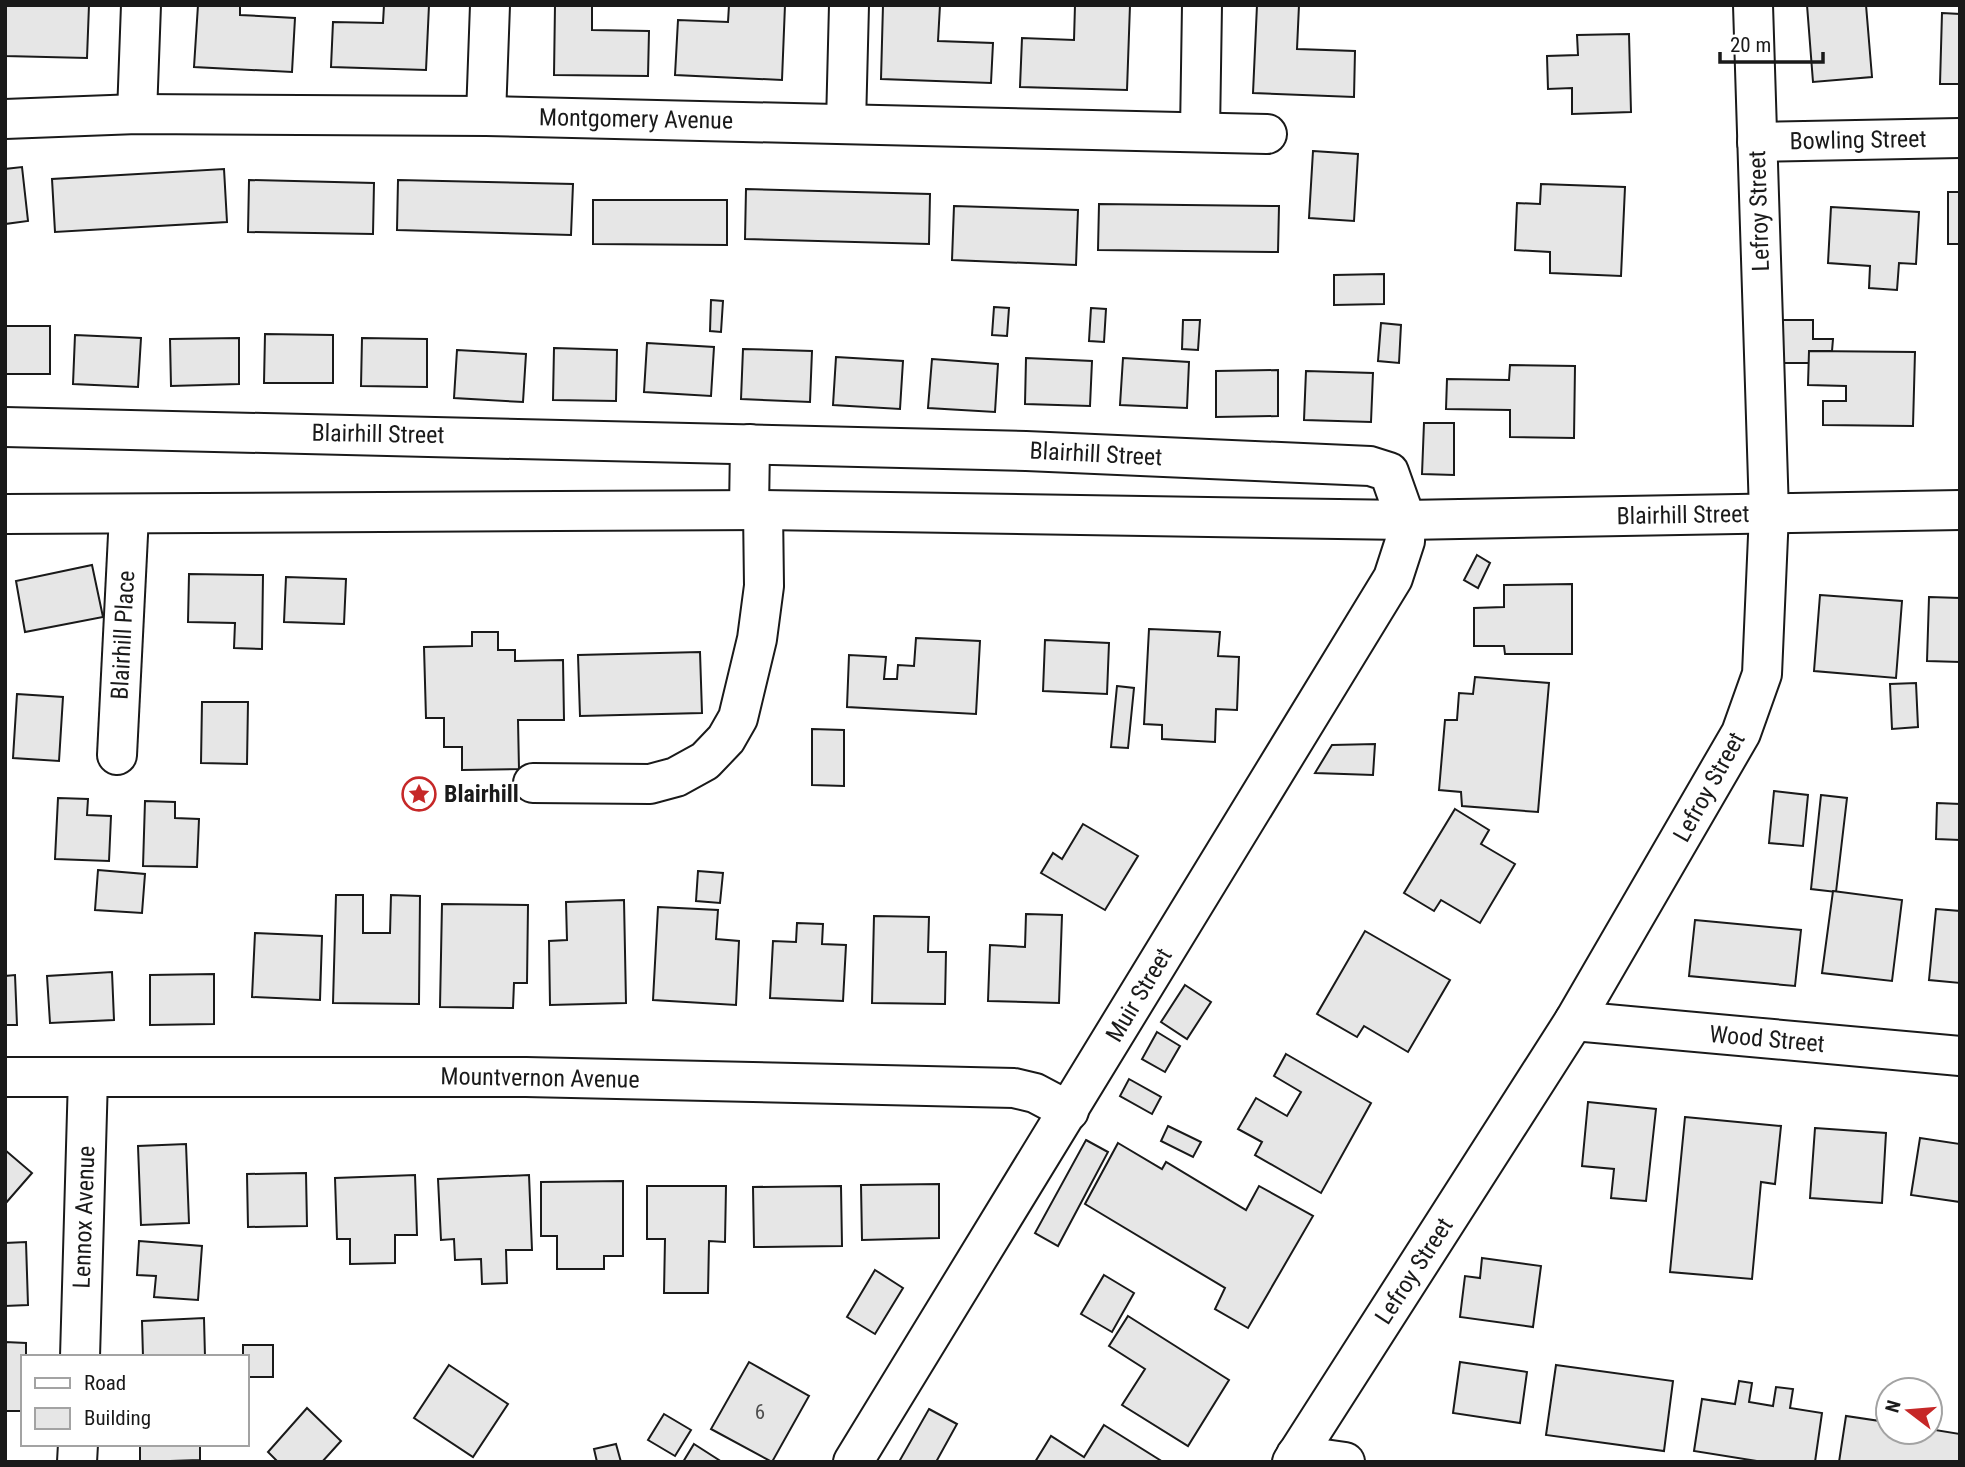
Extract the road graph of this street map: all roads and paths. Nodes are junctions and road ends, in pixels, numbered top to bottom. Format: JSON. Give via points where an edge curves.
{"nodes":[{"id":1,"x":141,"y":5,"type":"edge"},
{"id":2,"x":490,"y":5,"type":"edge"},
{"id":3,"x":849,"y":5,"type":"edge"},
{"id":4,"x":1202,"y":5,"type":"edge"},
{"id":5,"x":1753,"y":5,"type":"edge"},
{"id":6,"x":137,"y":114,"type":"junction"},
{"id":7,"x":486,"y":116,"type":"junction"},
{"id":8,"x":5,"y":119,"type":"edge"},
{"id":9,"x":846,"y":124,"type":"junction"},
{"id":10,"x":1200,"y":132,"type":"junction"},
{"id":11,"x":1267,"y":134,"type":"dead end"},
{"id":12,"x":1960,"y":138,"type":"edge"},
{"id":13,"x":1757,"y":142,"type":"junction"},
{"id":14,"x":5,"y":427,"type":"edge"},
{"id":15,"x":750,"y":444,"type":"junction"},
{"id":16,"x":756,"y":510,"type":"junction"},
{"id":17,"x":1960,"y":510,"type":"edge"},
{"id":18,"x":1769,"y":513,"type":"junction"},
{"id":19,"x":5,"y":514,"type":"edge"},
{"id":20,"x":129,"y":515,"type":"junction"},
{"id":21,"x":1406,"y":520,"type":"junction"},
{"id":22,"x":117,"y":755,"type":"dead end"},
{"id":23,"x":533,"y":782,"type":"dead end"},
{"id":24,"x":1574,"y":1021,"type":"junction"},
{"id":25,"x":1960,"y":1056,"type":"edge"},
{"id":26,"x":5,"y":1077,"type":"edge"},
{"id":27,"x":88,"y":1077,"type":"junction"},
{"id":28,"x":1069,"y":1111,"type":"junction"},
{"id":29,"x":80,"y":1355,"type":"edge"},
{"id":30,"x":1294,"y":1458,"type":"edge"},
{"id":31,"x":853,"y":1462,"type":"edge"},
{"id":32,"x":1345,"y":1462,"type":"edge"}],
"edges":[{"from":1,"to":6,"type":"street"},
{"from":2,"to":7,"type":"street"},
{"from":3,"to":9,"type":"street"},
{"from":4,"to":10,"type":"street"},
{"from":5,"to":13,"type":"street","name":"Lefroy Street"},
{"from":6,"to":7,"type":"street","name":"Montgomery Avenue"},
{"from":6,"to":8,"type":"street","name":"Montgomery Avenue"},
{"from":7,"to":9,"type":"street","name":"Montgomery Avenue"},
{"from":9,"to":10,"type":"street","name":"Montgomery Avenue"},
{"from":10,"to":11,"type":"street","name":"Montgomery Avenue"},
{"from":12,"to":13,"type":"street","name":"Bowling Street"},
{"from":13,"to":18,"type":"street","name":"Lefroy Street"},
{"from":14,"to":15,"type":"street","name":"Blairhill Street"},
{"from":15,"to":16,"type":"street"},
{"from":15,"to":21,"type":"street","name":"Blairhill Street","via":[[1370,466],[1389,472]]},
{"from":16,"to":20,"type":"street","name":"Blairhill Street"},
{"from":16,"to":21,"type":"street","name":"Blairhill Street"},
{"from":16,"to":23,"type":"street","via":[[764,586],[738,718],[726,739],[705,761],[676,777],[650,784]]},
{"from":17,"to":18,"type":"street","name":"Blairhill Street"},
{"from":18,"to":21,"type":"street","name":"Blairhill Street"},
{"from":18,"to":24,"type":"street","name":"Lefroy Street","via":[[1762,674],[1741,733]]},
{"from":19,"to":20,"type":"street","name":"Blairhill Street"},
{"from":20,"to":22,"type":"street","name":"Blairhill Place"},
{"from":21,"to":28,"type":"street","name":"Muir Street","via":[[1405,541],[1393,578]]},
{"from":24,"to":25,"type":"street","name":"Wood Street"},
{"from":24,"to":30,"type":"street","name":"Lefroy Street"},
{"from":26,"to":27,"type":"street","name":"Mountvernon Avenue"},
{"from":27,"to":28,"type":"street","name":"Mountvernon Avenue","via":[[526,1077],[1014,1088]]},
{"from":27,"to":29,"type":"street","name":"Lennox Avenue"},
{"from":28,"to":31,"type":"street","name":"Muir Street"},
{"from":30,"to":32,"type":"street"}]}
